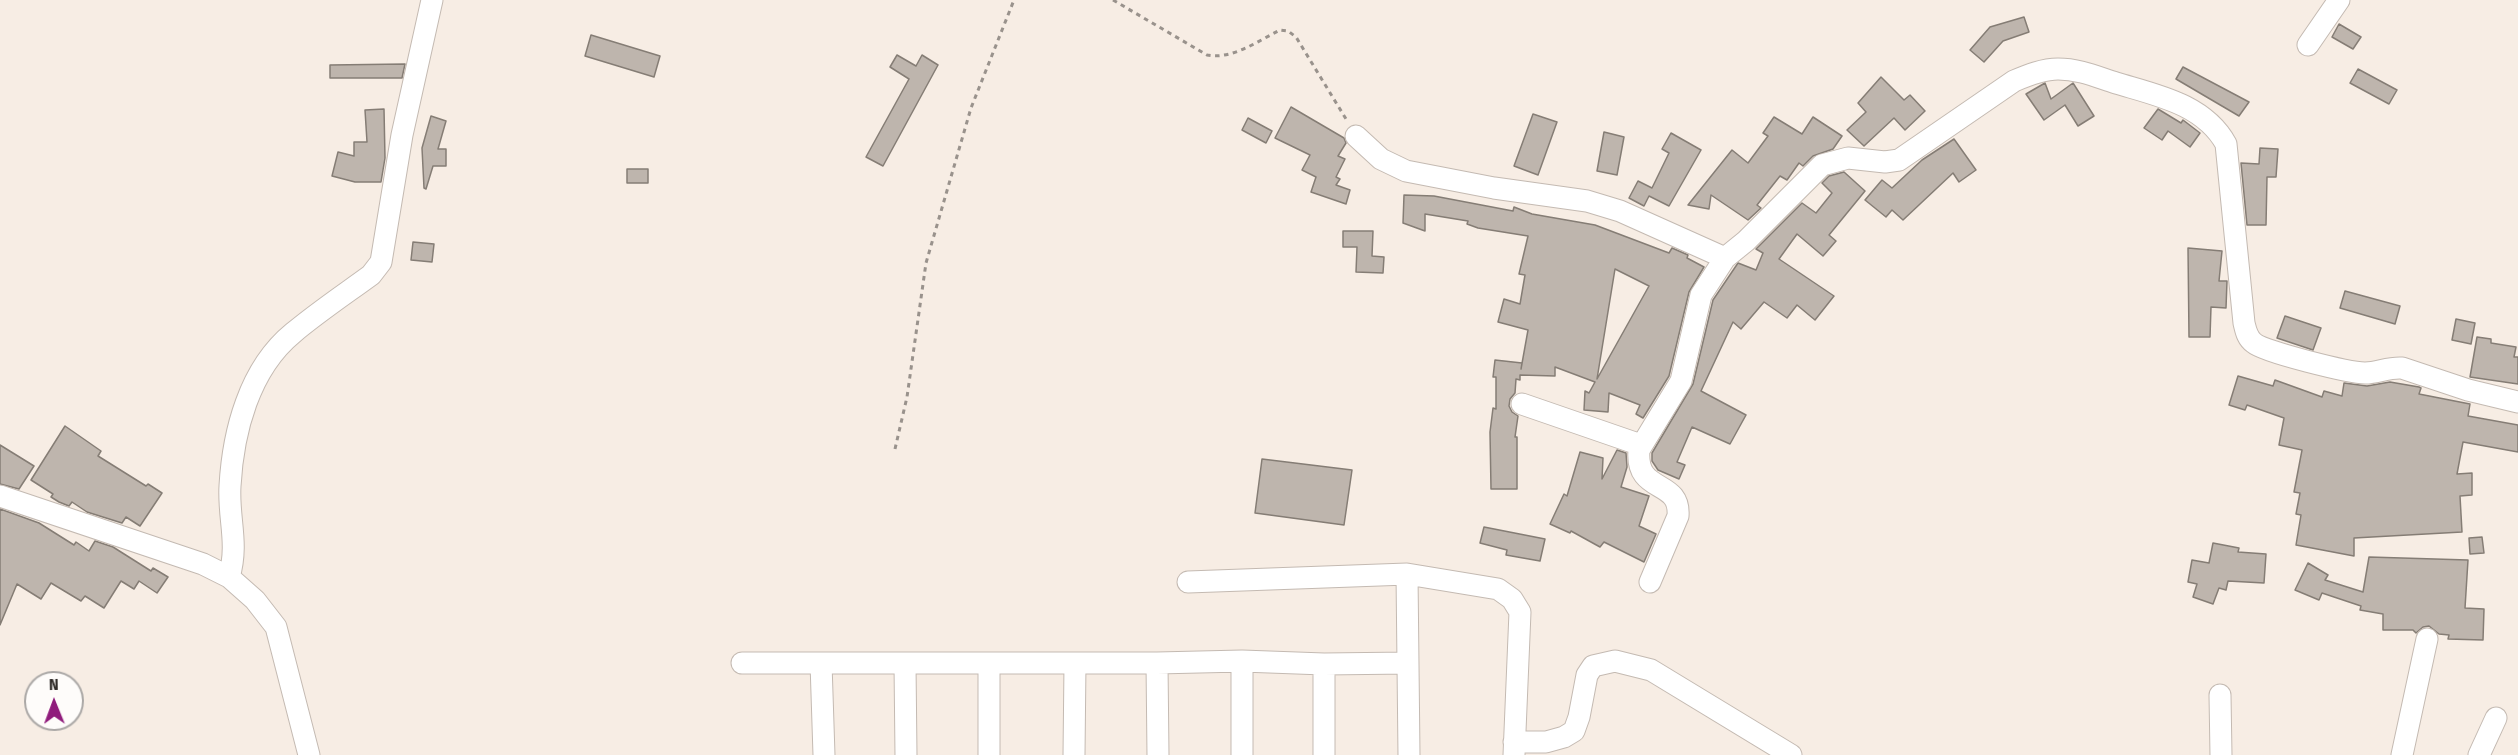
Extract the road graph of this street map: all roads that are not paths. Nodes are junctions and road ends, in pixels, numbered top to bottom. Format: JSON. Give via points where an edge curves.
{"nodes":[{"id":1,"x":432,"y":0,"type":"edge"},
{"id":2,"x":2339,"y":0,"type":"edge"},
{"id":3,"x":2308,"y":45,"type":"dead end"},
{"id":4,"x":1356,"y":136,"type":"road end"},
{"id":5,"x":1725,"y":258,"type":"junction"},
{"id":6,"x":2518,"y":402,"type":"edge"},
{"id":7,"x":1522,"y":404,"type":"dead end"},
{"id":8,"x":1641,"y":446,"type":"junction"},
{"id":9,"x":0,"y":496,"type":"edge"},
{"id":10,"x":1407,"y":574,"type":"junction"},
{"id":11,"x":229,"y":577,"type":"junction"},
{"id":12,"x":1188,"y":582,"type":"dead end"},
{"id":13,"x":1650,"y":582,"type":"dead end"},
{"id":14,"x":2427,"y":639,"type":"dead end"},
{"id":15,"x":1242,"y":661,"type":"junction"},
{"id":16,"x":742,"y":663,"type":"dead end"},
{"id":17,"x":821,"y":663,"type":"junction"},
{"id":18,"x":1157,"y":663,"type":"junction"},
{"id":19,"x":1408,"y":663,"type":"junction"},
{"id":20,"x":906,"y":664,"type":"junction"},
{"id":21,"x":989,"y":664,"type":"junction"},
{"id":22,"x":1075,"y":664,"type":"junction"},
{"id":23,"x":1324,"y":664,"type":"junction"},
{"id":24,"x":2220,"y":695,"type":"dead end"},
{"id":25,"x":2496,"y":718,"type":"dead end"},
{"id":26,"x":1514,"y":748,"type":"edge"},
{"id":27,"x":309,"y":755,"type":"edge"},
{"id":28,"x":824,"y":755,"type":"edge"},
{"id":29,"x":906,"y":755,"type":"edge"},
{"id":30,"x":989,"y":755,"type":"edge"},
{"id":31,"x":1074,"y":755,"type":"edge"},
{"id":32,"x":1158,"y":755,"type":"edge"},
{"id":33,"x":1242,"y":755,"type":"edge"},
{"id":34,"x":1324,"y":755,"type":"edge"},
{"id":35,"x":1408,"y":755,"type":"edge"},
{"id":36,"x":1791,"y":755,"type":"edge"},
{"id":37,"x":2221,"y":755,"type":"edge"},
{"id":38,"x":2402,"y":755,"type":"edge"},
{"id":39,"x":2479,"y":755,"type":"edge"}],
"edges":[{"from":1,"to":11,"type":"street","via":[[402,135],[381,262],[370,275],[292,333],[271,355],[236,430],[228,505],[234,558]]},
{"from":2,"to":3,"type":"street"},
{"from":4,"to":5,"type":"street","via":[[1381,159],[1406,171],[1587,201],[1620,211]]},
{"from":5,"to":6,"type":"street","via":[[1822,165],[1848,158],[1899,160],[2014,81],[2034,72],[2076,70],[2176,101],[2199,114],[2221,136],[2226,144],[2244,323],[2253,342],[2269,351],[2363,373],[2402,368]]},
{"from":5,"to":8,"type":"street","via":[[1701,296],[1682,381]]},
{"from":7,"to":8,"type":"street"},
{"from":8,"to":13,"type":"street","via":[[1641,471],[1646,479],[1671,494],[1678,507],[1678,516]]},
{"from":9,"to":11,"type":"street","via":[[203,564]]},
{"from":10,"to":12,"type":"street"},
{"from":10,"to":19,"type":"street"},
{"from":10,"to":26,"type":"street","via":[[1498,589],[1512,599],[1520,612]]},
{"from":11,"to":27,"type":"street","via":[[255,600],[276,627]]},
{"from":14,"to":38,"type":"street"},
{"from":15,"to":18,"type":"street"},
{"from":15,"to":23,"type":"street"},
{"from":15,"to":33,"type":"street"},
{"from":16,"to":17,"type":"street"},
{"from":17,"to":20,"type":"street"},
{"from":17,"to":28,"type":"street"},
{"from":18,"to":22,"type":"street"},
{"from":18,"to":32,"type":"street"},
{"from":19,"to":23,"type":"street"},
{"from":19,"to":35,"type":"street"},
{"from":20,"to":21,"type":"street"},
{"from":20,"to":29,"type":"street"},
{"from":21,"to":22,"type":"street"},
{"from":21,"to":30,"type":"street"},
{"from":22,"to":31,"type":"street"},
{"from":23,"to":34,"type":"street"},
{"from":24,"to":37,"type":"street"},
{"from":25,"to":39,"type":"street"},
{"from":26,"to":36,"type":"street","via":[[1564,737],[1574,730],[1587,675],[1593,666],[1615,661],[1651,670]]}]}
